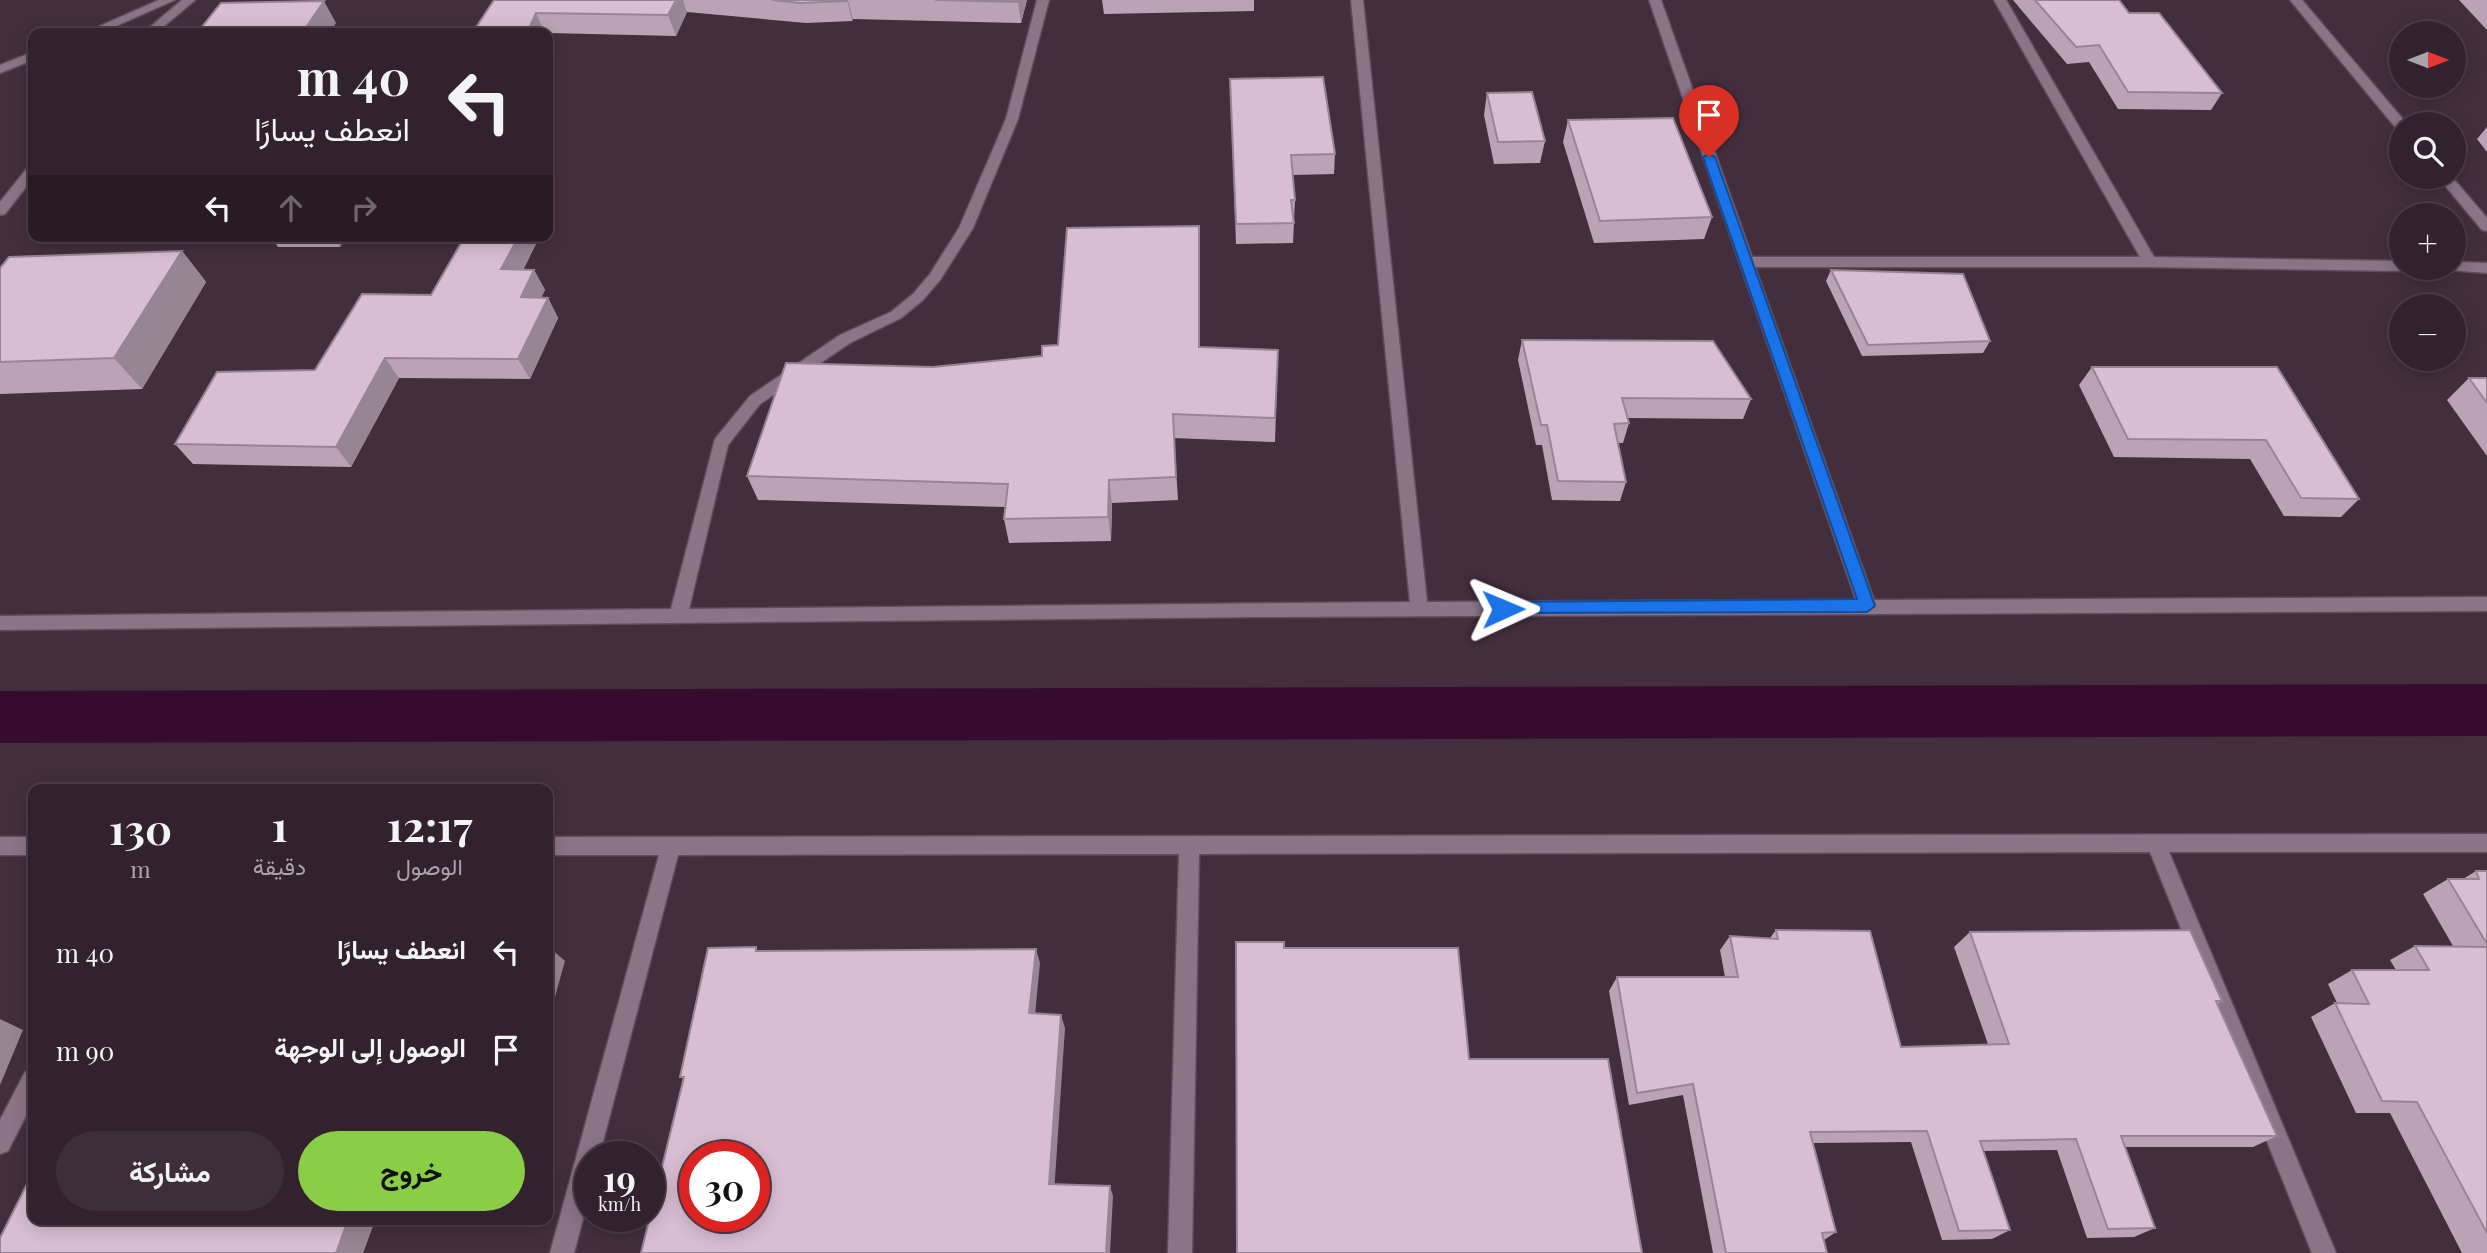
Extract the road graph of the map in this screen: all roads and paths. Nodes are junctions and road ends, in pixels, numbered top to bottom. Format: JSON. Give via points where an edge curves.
{"nodes":[{"id":1,"x":169,"y":0,"type":"edge"},
{"id":2,"x":189,"y":0,"type":"edge"},
{"id":3,"x":1044,"y":0,"type":"edge"},
{"id":4,"x":1357,"y":0,"type":"edge"},
{"id":5,"x":1655,"y":0,"type":"edge"},
{"id":6,"x":2000,"y":0,"type":"edge"},
{"id":7,"x":2296,"y":0,"type":"edge"},
{"id":8,"x":102,"y":28,"type":"edge"},
{"id":9,"x":155,"y":28,"type":"edge"},
{"id":10,"x":28,"y":58,"type":"edge"},
{"id":11,"x":0,"y":69,"type":"edge"},
{"id":12,"x":2390,"y":112,"type":"edge"},
{"id":13,"x":28,"y":176,"type":"edge"},
{"id":14,"x":2455,"y":189,"type":"edge"},
{"id":15,"x":0,"y":211,"type":"edge"},
{"id":16,"x":2487,"y":227,"type":"edge"},
{"id":17,"x":1745,"y":262,"type":"junction"},
{"id":18,"x":2150,"y":262,"type":"junction"},
{"id":19,"x":2389,"y":267,"type":"edge"},
{"id":20,"x":2466,"y":267,"type":"edge"},
{"id":21,"x":2487,"y":268,"type":"edge"},
{"id":22,"x":2487,"y":604,"type":"edge"},
{"id":23,"x":1867,"y":606,"type":"junction"},
{"id":24,"x":1419,"y":609,"type":"junction"},
{"id":25,"x":678,"y":617,"type":"junction"},
{"id":26,"x":0,"y":623,"type":"edge"},
{"id":27,"x":2487,"y":843,"type":"edge"},
{"id":28,"x":1189,"y":844,"type":"junction"},
{"id":29,"x":2156,"y":844,"type":"junction"},
{"id":30,"x":671,"y":845,"type":"junction"},
{"id":31,"x":0,"y":846,"type":"edge"},
{"id":32,"x":28,"y":846,"type":"edge"},
{"id":33,"x":553,"y":846,"type":"edge"},
{"id":34,"x":28,"y":1090,"type":"edge"},
{"id":35,"x":0,"y":1143,"type":"edge"},
{"id":36,"x":562,"y":1253,"type":"edge"},
{"id":37,"x":1180,"y":1253,"type":"edge"},
{"id":38,"x":2323,"y":1253,"type":"edge"}],
"edges":[{"from":1,"to":8,"type":"street"},
{"from":2,"to":9,"type":"street"},
{"from":3,"to":25,"type":"street","via":[[1012,119],[966,228],[935,276],[896,315],[845,340],[755,400],[721,443]]},
{"from":4,"to":24,"type":"street"},
{"from":5,"to":17,"type":"street"},
{"from":6,"to":18,"type":"street"},
{"from":7,"to":12,"type":"street"},
{"from":10,"to":11,"type":"street"},
{"from":13,"to":15,"type":"street"},
{"from":14,"to":16,"type":"street"},
{"from":17,"to":18,"type":"street"},
{"from":17,"to":23,"type":"street"},
{"from":18,"to":19,"type":"street"},
{"from":20,"to":21,"type":"street"},
{"from":22,"to":23,"type":"street"},
{"from":23,"to":24,"type":"street"},
{"from":24,"to":25,"type":"street"},
{"from":25,"to":26,"type":"street"},
{"from":27,"to":29,"type":"street"},
{"from":28,"to":29,"type":"street"},
{"from":28,"to":30,"type":"street"},
{"from":28,"to":37,"type":"street"},
{"from":29,"to":38,"type":"street"},
{"from":30,"to":33,"type":"street"},
{"from":30,"to":36,"type":"street"},
{"from":31,"to":32,"type":"street"},
{"from":34,"to":35,"type":"street"}]}
